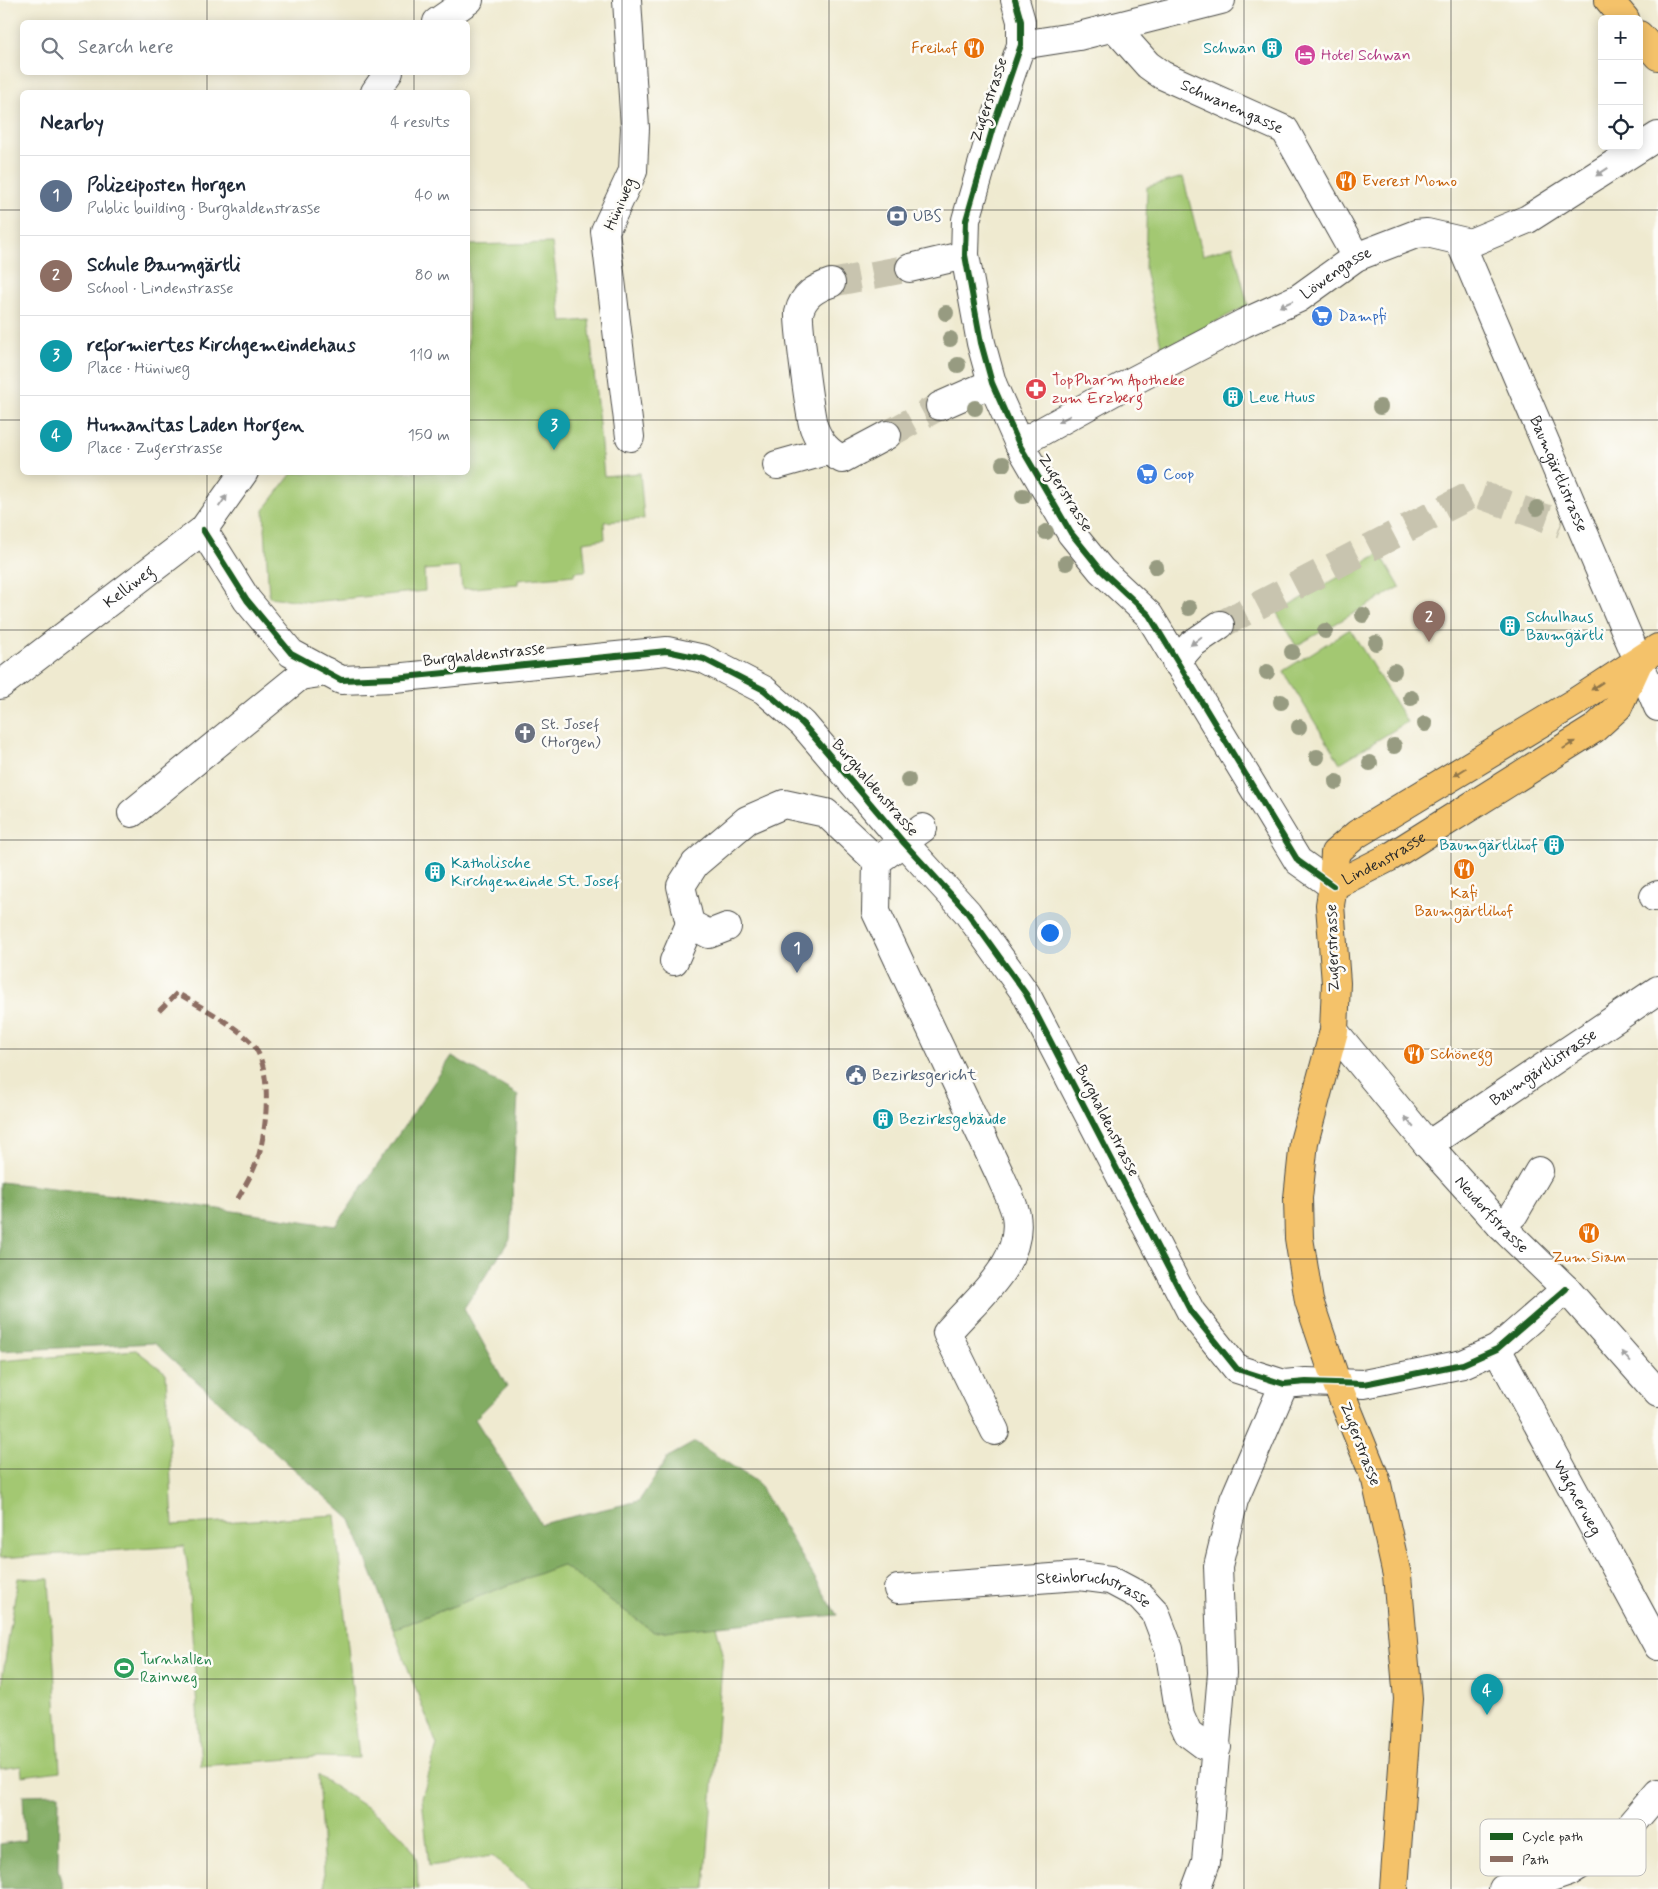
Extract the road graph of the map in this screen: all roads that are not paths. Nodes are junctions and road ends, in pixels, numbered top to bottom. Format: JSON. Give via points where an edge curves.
{"nodes":[{"id":1,"x":469,"y":0,"type":"edge"},
{"id":2,"x":627,"y":0,"type":"edge"},
{"id":3,"x":1015,"y":0,"type":"edge"},
{"id":4,"x":1221,"y":0,"type":"edge"},
{"id":5,"x":440,"y":20,"type":"edge"},
{"id":6,"x":1114,"y":28,"type":"junction"},
{"id":7,"x":1643,"y":39,"type":"edge"},
{"id":8,"x":1021,"y":45,"type":"junction"},
{"id":9,"x":1658,"y":56,"type":"edge"},
{"id":10,"x":387,"y":75,"type":"edge"},
{"id":11,"x":376,"y":90,"type":"edge"},
{"id":12,"x":1658,"y":136,"type":"edge"},
{"id":13,"x":1460,"y":242,"type":"junction"},
{"id":14,"x":965,"y":255,"type":"junction"},
{"id":15,"x":1356,"y":258,"type":"junction"},
{"id":16,"x":910,"y":268,"type":"tunnel mouth"},
{"id":17,"x":831,"y":283,"type":"tunnel mouth"},
{"id":18,"x":992,"y":383,"type":"junction"},
{"id":19,"x":940,"y":406,"type":"tunnel mouth"},
{"id":20,"x":888,"y":435,"type":"tunnel mouth"},
{"id":21,"x":630,"y":437,"type":"dead end"},
{"id":22,"x":1019,"y":444,"type":"junction"},
{"id":23,"x":827,"y":451,"type":"junction"},
{"id":24,"x":777,"y":465,"type":"dead end"},
{"id":25,"x":242,"y":475,"type":"edge"},
{"id":26,"x":203,"y":530,"type":"junction"},
{"id":27,"x":1220,"y":625,"type":"tunnel mouth"},
{"id":28,"x":1649,"y":654,"type":"edge"},
{"id":29,"x":1176,"y":662,"type":"junction"},
{"id":30,"x":327,"y":672,"type":"junction"},
{"id":31,"x":0,"y":686,"type":"edge"},
{"id":32,"x":1658,"y":707,"type":"edge"},
{"id":33,"x":132,"y":813,"type":"dead end"},
{"id":34,"x":913,"y":836,"type":"junction"},
{"id":35,"x":877,"y":861,"type":"junction"},
{"id":36,"x":1334,"y":886,"type":"junction"},
{"id":37,"x":690,"y":924,"type":"junction"},
{"id":38,"x":726,"y":928,"type":"dead end"},
{"id":39,"x":674,"y":962,"type":"dead end"},
{"id":40,"x":1658,"y":990,"type":"edge"},
{"id":41,"x":1334,"y":1031,"type":"junction"},
{"id":42,"x":1428,"y":1145,"type":"junction"},
{"id":43,"x":1539,"y":1171,"type":"dead end"},
{"id":44,"x":1501,"y":1226,"type":"junction"},
{"id":45,"x":1566,"y":1289,"type":"junction"},
{"id":46,"x":1497,"y":1349,"type":"junction"},
{"id":47,"x":1284,"y":1384,"type":"junction"},
{"id":48,"x":1337,"y":1384,"type":"junction"},
{"id":49,"x":1658,"y":1393,"type":"edge"},
{"id":50,"x":994,"y":1431,"type":"dead end"},
{"id":51,"x":898,"y":1589,"type":"dead end"},
{"id":52,"x":1658,"y":1646,"type":"edge"},
{"id":53,"x":1217,"y":1747,"type":"junction"},
{"id":54,"x":1658,"y":1793,"type":"edge"},
{"id":55,"x":1636,"y":1819,"type":"edge"},
{"id":56,"x":1557,"y":1876,"type":"edge"},
{"id":57,"x":1196,"y":1889,"type":"edge"},
{"id":58,"x":1394,"y":1889,"type":"edge"},
{"id":59,"x":1504,"y":1889,"type":"edge"}],
"edges":[{"from":1,"to":5,"type":"street"},
{"from":2,"to":21,"type":"street","name":"Hüniweg","via":[[635,128],[633,171],[605,231]]},
{"from":3,"to":8,"type":"street","via":[[1021,21]]},
{"from":4,"to":6,"type":"street","name":"Zugerstrasse"},
{"from":6,"to":8,"type":"street","name":"Zugerstrasse"},
{"from":6,"to":15,"type":"street","name":"Schwanengasse","via":[[1148,65],[1162,75],[1285,130]]},
{"from":7,"to":9,"type":"main road"},
{"from":8,"to":14,"type":"street","name":"Zugerstrasse","via":[[966,220]]},
{"from":10,"to":11,"type":"street"},
{"from":12,"to":13,"type":"street","name":"Löwengasse","one_way":true,"via":[[1528,219],[1470,243]]},
{"from":13,"to":15,"type":"street","name":"Löwengasse","via":[[1427,233],[1416,234]]},
{"from":13,"to":28,"type":"street","name":"Baumgärtlistrasse","via":[[1542,438],[1574,530]]},
{"from":14,"to":16,"type":"street"},
{"from":14,"to":18,"type":"street","name":"Zugerstrasse","via":[[981,343]]},
{"from":15,"to":22,"type":"street","name":"Löwengasse","one_way":true,"via":[[1299,298],[1244,323]]},
{"from":17,"to":23,"type":"street","via":[[812,290],[800,312],[799,331],[813,428]]},
{"from":18,"to":19,"type":"street"},
{"from":18,"to":22,"type":"street","name":"Zugerstrasse"},
{"from":20,"to":23,"type":"street","via":[[842,459]]},
{"from":22,"to":29,"type":"street","name":"Zugerstrasse","via":[[1071,533],[1101,570],[1149,615]]},
{"from":23,"to":24,"type":"street"},
{"from":26,"to":25,"type":"street","name":"Kelliweg","one_way":true},
{"from":26,"to":30,"type":"street","name":"Burghaldenstrasse","via":[[247,600],[291,653]]},
{"from":26,"to":31,"type":"street","name":"Kelliweg"},
{"from":27,"to":29,"type":"street","one_way":true,"via":[[1192,644]]},
{"from":28,"to":32,"type":"street","name":"Baumgärtlistrasse"},
{"from":36,"to":28,"type":"main road","name":"Lindenstrasse","one_way":true,"via":[[1390,857],[1594,729],[1618,707]]},
{"from":28,"to":36,"type":"main road","name":"Lindenstrasse","one_way":true,"via":[[1357,834],[1335,852]]},
{"from":29,"to":36,"type":"street","name":"Zugerstrasse","via":[[1298,861]]},
{"from":30,"to":33,"type":"street","via":[[300,676]]},
{"from":30,"to":34,"type":"street","name":"Burghaldenstrasse","via":[[341,680],[394,678],[667,651],[704,658],[764,690],[803,724]]},
{"from":34,"to":35,"type":"street"},
{"from":34,"to":47,"type":"street","name":"Burghaldenstrasse","via":[[1026,994],[1191,1312],[1238,1369]]},
{"from":35,"to":37,"type":"street","via":[[826,813],[784,804],[747,820],[695,864],[681,886]]},
{"from":35,"to":50,"type":"street","via":[[876,912],[1016,1214],[1015,1247],[1001,1273],[947,1333]]},
{"from":36,"to":41,"type":"main road","name":"Zugerstrasse","via":[[1330,905],[1336,983]]},
{"from":37,"to":38,"type":"street","via":[[709,934]]},
{"from":37,"to":39,"type":"street"},
{"from":40,"to":42,"type":"street","name":"Baumgärtlistrasse"},
{"from":42,"to":41,"type":"street","name":"Neudorfstrasse","one_way":true},
{"from":41,"to":48,"type":"main road","name":"Zugerstrasse","via":[[1304,1142],[1298,1198],[1299,1238],[1309,1301]]},
{"from":42,"to":44,"type":"street","name":"Neudorfstrasse"},
{"from":43,"to":44,"type":"street","via":[[1514,1214]]},
{"from":44,"to":45,"type":"street","name":"Neudorfstrasse"},
{"from":45,"to":46,"type":"street","name":"Burghaldenstrasse"},
{"from":49,"to":45,"type":"street","name":"Neudorfstrasse","one_way":true},
{"from":46,"to":48,"type":"street","name":"Burghaldenstrasse","via":[[1463,1364],[1364,1384]]},
{"from":46,"to":52,"type":"street","name":"Wagnerweg"},
{"from":47,"to":48,"type":"street","name":"Burghaldenstrasse"},
{"from":47,"to":53,"type":"street","via":[[1234,1500],[1218,1566],[1222,1673]]},
{"from":48,"to":58,"type":"main road","name":"Zugerstrasse","via":[[1376,1480],[1397,1575],[1408,1699]]},
{"from":51,"to":53,"type":"street","name":"Steinbruchstrasse","via":[[1079,1576],[1110,1580],[1140,1596],[1155,1612],[1169,1649],[1180,1715],[1188,1733],[1204,1745]]},
{"from":53,"to":57,"type":"street","via":[[1206,1862]]},
{"from":54,"to":55,"type":"street"},
{"from":56,"to":59,"type":"street"}]}
